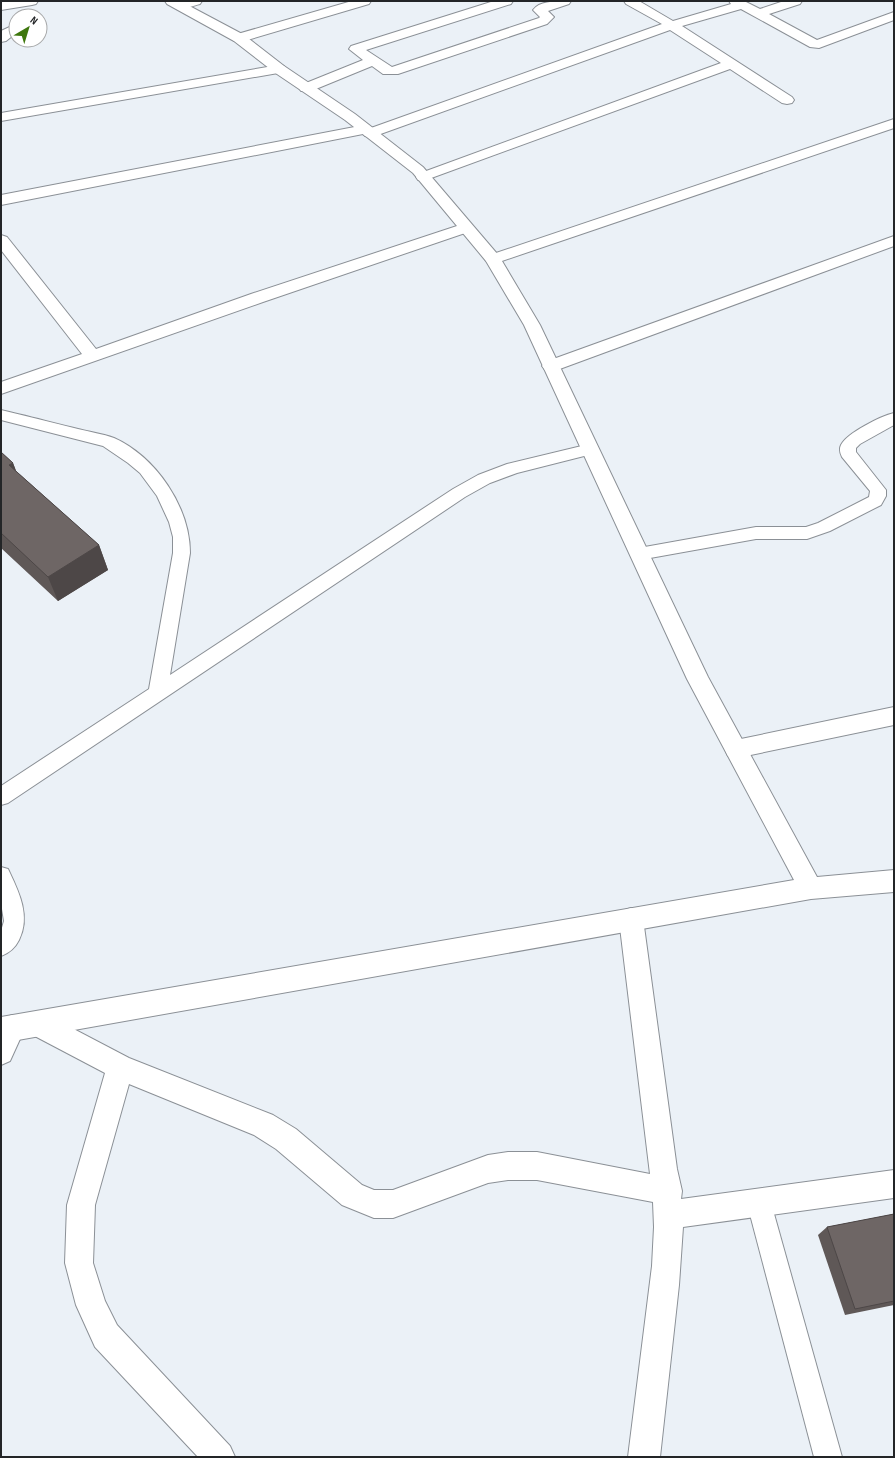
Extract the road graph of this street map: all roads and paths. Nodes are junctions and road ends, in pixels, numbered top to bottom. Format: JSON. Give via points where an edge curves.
{"nodes":[{"id":1,"x":33,"y":1,"type":"edge"},
{"id":2,"x":364,"y":1,"type":"edge"},
{"id":3,"x":507,"y":1,"type":"edge"},
{"id":4,"x":565,"y":1,"type":"edge"},
{"id":5,"x":630,"y":1,"type":"edge"},
{"id":6,"x":796,"y":1,"type":"edge"},
{"id":7,"x":182,"y":2,"type":"edge"},
{"id":8,"x":738,"y":3,"type":"edge"},
{"id":9,"x":1,"y":6,"type":"edge"},
{"id":10,"x":758,"y":14,"type":"junction"},
{"id":11,"x":894,"y":16,"type":"edge"},
{"id":12,"x":672,"y":25,"type":"junction"},
{"id":13,"x":239,"y":38,"type":"junction"},
{"id":14,"x":373,"y":61,"type":"junction"},
{"id":15,"x":731,"y":64,"type":"junction"},
{"id":16,"x":279,"y":69,"type":"junction"},
{"id":17,"x":306,"y":88,"type":"junction"},
{"id":18,"x":787,"y":100,"type":"dead end"},
{"id":19,"x":1,"y":117,"type":"edge"},
{"id":20,"x":894,"y":123,"type":"edge"},
{"id":21,"x":368,"y":131,"type":"junction"},
{"id":22,"x":423,"y":177,"type":"junction"},
{"id":23,"x":1,"y":200,"type":"edge"},
{"id":24,"x":466,"y":228,"type":"junction"},
{"id":25,"x":1,"y":240,"type":"edge"},
{"id":26,"x":894,"y":241,"type":"edge"},
{"id":27,"x":493,"y":259,"type":"junction"},
{"id":28,"x":92,"y":355,"type":"junction"},
{"id":29,"x":551,"y":366,"type":"junction"},
{"id":30,"x":1,"y":388,"type":"edge"},
{"id":31,"x":1,"y":415,"type":"edge"},
{"id":32,"x":894,"y":418,"type":"edge"},
{"id":33,"x":590,"y":448,"type":"junction"},
{"id":34,"x":639,"y":554,"type":"junction"},
{"id":35,"x":158,"y":693,"type":"junction"},
{"id":36,"x":894,"y":716,"type":"edge"},
{"id":37,"x":736,"y":749,"type":"junction"},
{"id":38,"x":1,"y":797,"type":"edge"},
{"id":39,"x":1,"y":876,"type":"edge"},
{"id":40,"x":894,"y":881,"type":"edge"},
{"id":41,"x":811,"y":888,"type":"junction"},
{"id":42,"x":631,"y":919,"type":"junction"},
{"id":43,"x":1,"y":946,"type":"edge"},
{"id":44,"x":38,"y":1024,"type":"junction"},
{"id":45,"x":6,"y":1029,"type":"edge"},
{"id":46,"x":1,"y":1052,"type":"edge"},
{"id":47,"x":120,"y":1067,"type":"junction"},
{"id":48,"x":894,"y":1184,"type":"edge"},
{"id":49,"x":668,"y":1203,"type":"junction"},
{"id":50,"x":759,"y":1203,"type":"junction"},
{"id":51,"x":219,"y":1457,"type":"edge"},
{"id":52,"x":644,"y":1457,"type":"edge"},
{"id":53,"x":828,"y":1457,"type":"edge"}],
"edges":[{"from":1,"to":9,"type":"street"},
{"from":2,"to":13,"type":"street"},
{"from":3,"to":14,"type":"street","via":[[356,49]]},
{"from":4,"to":14,"type":"street","via":[[534,7],[548,17],[546,20],[393,71],[388,71]]},
{"from":5,"to":12,"type":"street"},
{"from":6,"to":10,"type":"street"},
{"from":7,"to":13,"type":"street"},
{"from":8,"to":10,"type":"street"},
{"from":8,"to":12,"type":"street"},
{"from":10,"to":11,"type":"street","via":[[815,44]]},
{"from":12,"to":15,"type":"street"},
{"from":12,"to":21,"type":"street"},
{"from":13,"to":16,"type":"street"},
{"from":14,"to":17,"type":"street"},
{"from":15,"to":18,"type":"street"},
{"from":15,"to":22,"type":"street"},
{"from":16,"to":17,"type":"street"},
{"from":16,"to":19,"type":"street"},
{"from":17,"to":21,"type":"street"},
{"from":20,"to":27,"type":"street"},
{"from":21,"to":22,"type":"street","via":[[418,170]]},
{"from":21,"to":23,"type":"street"},
{"from":22,"to":24,"type":"street"},
{"from":24,"to":27,"type":"street"},
{"from":24,"to":28,"type":"street"},
{"from":25,"to":28,"type":"street"},
{"from":26,"to":29,"type":"street"},
{"from":27,"to":29,"type":"street","via":[[532,325]]},
{"from":28,"to":30,"type":"street"},
{"from":29,"to":33,"type":"street"},
{"from":31,"to":35,"type":"lane","via":[[108,442],[121,448],[138,461],[163,490],[181,538],[181,566]]},
{"from":32,"to":34,"type":"lane","via":[[854,440],[848,446],[848,453],[878,490],[875,501],[807,534],[756,533]]},
{"from":33,"to":34,"type":"street"},
{"from":33,"to":35,"type":"lane","via":[[513,468],[459,492]]},
{"from":34,"to":37,"type":"street","via":[[698,679]]},
{"from":35,"to":38,"type":"lane"},
{"from":36,"to":37,"type":"street"},
{"from":37,"to":41,"type":"street"},
{"from":39,"to":43,"type":"lane","via":[[15,914],[15,925],[7,941]]},
{"from":40,"to":41,"type":"street"},
{"from":41,"to":42,"type":"street"},
{"from":42,"to":44,"type":"street"},
{"from":42,"to":49,"type":"street"},
{"from":44,"to":45,"type":"street"},
{"from":44,"to":47,"type":"street"},
{"from":45,"to":46,"type":"street"},
{"from":47,"to":49,"type":"street","via":[[263,1125],[286,1139],[352,1195],[374,1204],[393,1204],[488,1169],[508,1166],[537,1166]]},
{"from":47,"to":51,"type":"street","via":[[81,1205],[79,1263],[91,1305],[106,1336]]},
{"from":48,"to":50,"type":"street"},
{"from":49,"to":50,"type":"street"},
{"from":49,"to":52,"type":"street","via":[[670,1228],[667,1264]]},
{"from":50,"to":53,"type":"lane"}]}
